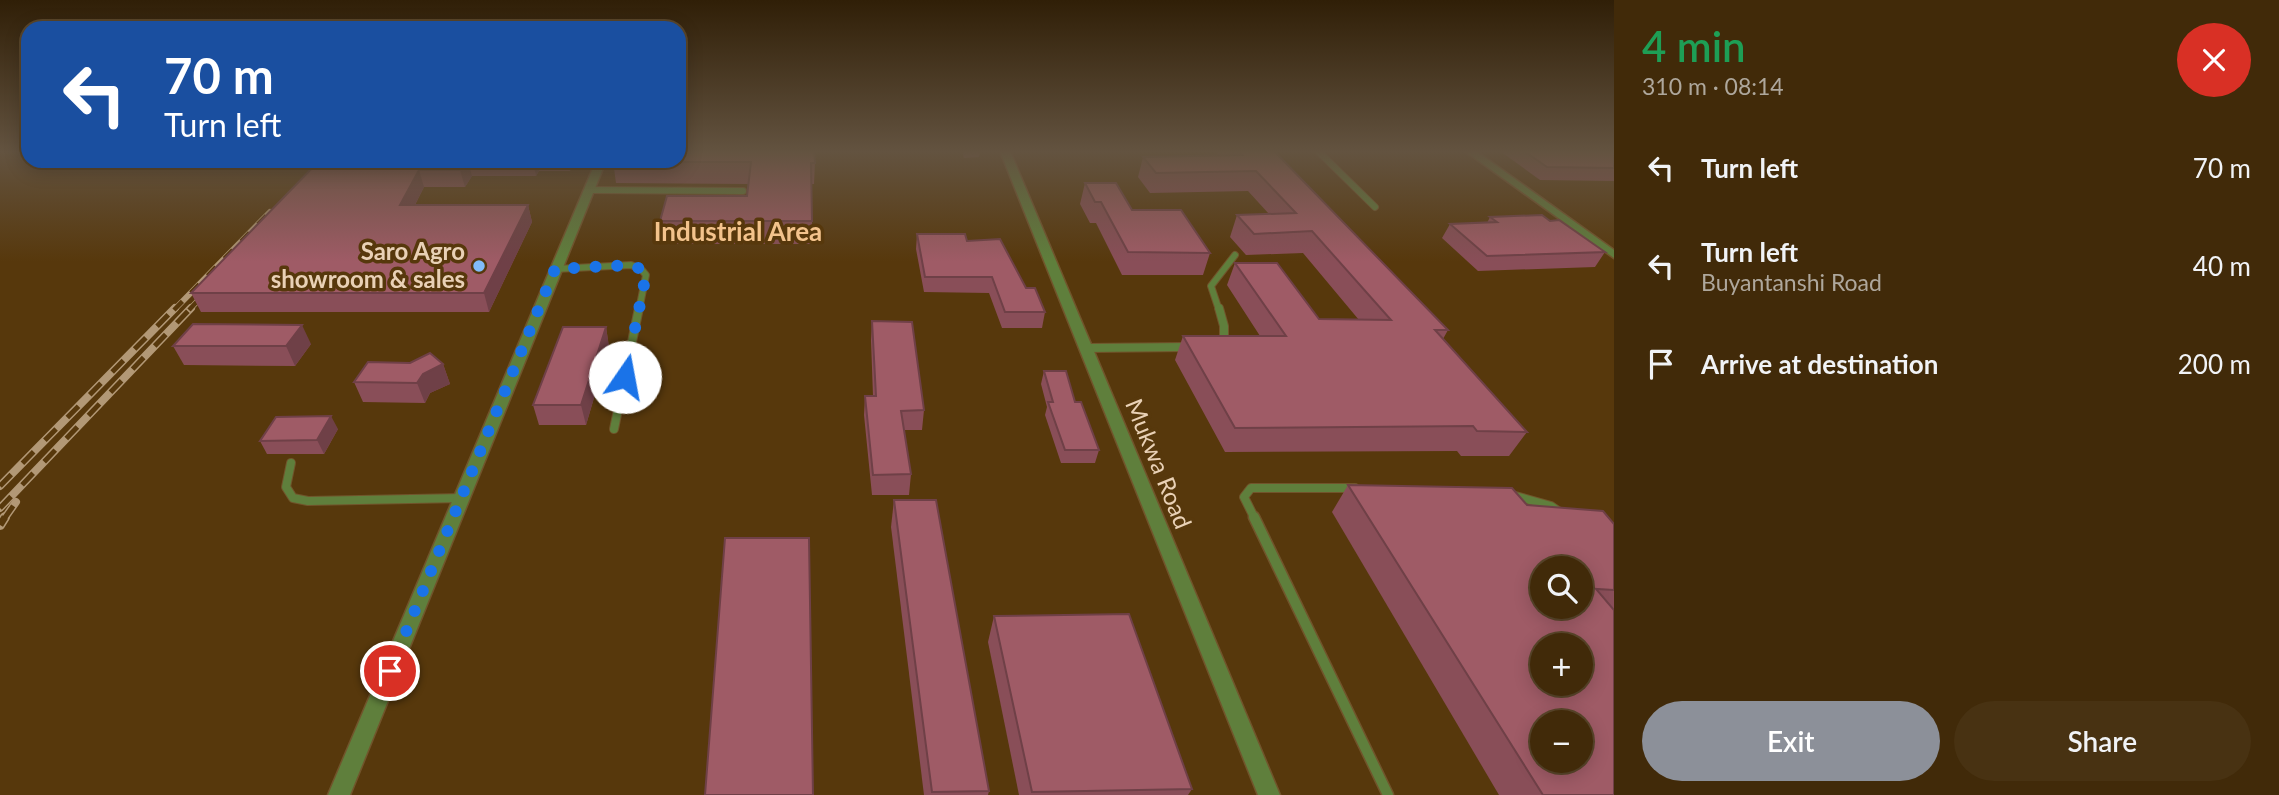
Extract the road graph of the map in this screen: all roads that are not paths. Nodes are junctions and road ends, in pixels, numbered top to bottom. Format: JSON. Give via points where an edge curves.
{"nodes":[{"id":1,"x":1020,"y":188,"type":"edge"},
{"id":2,"x":1356,"y":188,"type":"edge"},
{"id":3,"x":1522,"y":188,"type":"edge"},
{"id":4,"x":589,"y":190,"type":"joint"},
{"id":5,"x":743,"y":191,"type":"dead end"},
{"id":6,"x":1375,"y":207,"type":"dead end"},
{"id":7,"x":1235,"y":255,"type":"dead end"},
{"id":8,"x":1614,"y":255,"type":"edge"},
{"id":9,"x":555,"y":269,"type":"junction"},
{"id":10,"x":1205,"y":344,"type":"edge"},
{"id":11,"x":1196,"y":346,"type":"edge"},
{"id":12,"x":1086,"y":348,"type":"junction"},
{"id":13,"x":614,"y":429,"type":"dead end"},
{"id":14,"x":291,"y":463,"type":"dead end"},
{"id":15,"x":1370,"y":488,"type":"edge"},
{"id":16,"x":1503,"y":494,"type":"edge"},
{"id":17,"x":463,"y":498,"type":"junction"},
{"id":18,"x":1569,"y":518,"type":"edge"},
{"id":19,"x":339,"y":795,"type":"edge"},
{"id":20,"x":1269,"y":795,"type":"edge"},
{"id":21,"x":1388,"y":795,"type":"edge"}],
"edges":[{"from":1,"to":12,"type":"street","name":"Mukwa Road"},
{"from":2,"to":6,"type":"lane"},
{"from":3,"to":8,"type":"street"},
{"from":4,"to":5,"type":"lane"},
{"from":4,"to":9,"type":"street"},
{"from":7,"to":10,"type":"lane","via":[[1211,286],[1226,326],[1224,339]]},
{"from":9,"to":13,"type":"lane","via":[[631,265],[646,275]]},
{"from":9,"to":17,"type":"street"},
{"from":11,"to":12,"type":"lane"},
{"from":12,"to":20,"type":"street","name":"Mukwa Road"},
{"from":14,"to":17,"type":"lane","via":[[286,487],[293,498]]},
{"from":15,"to":21,"type":"lane","via":[[1251,488],[1244,497]]},
{"from":16,"to":18,"type":"lane","via":[[1551,506]]},
{"from":17,"to":19,"type":"street"}]}
